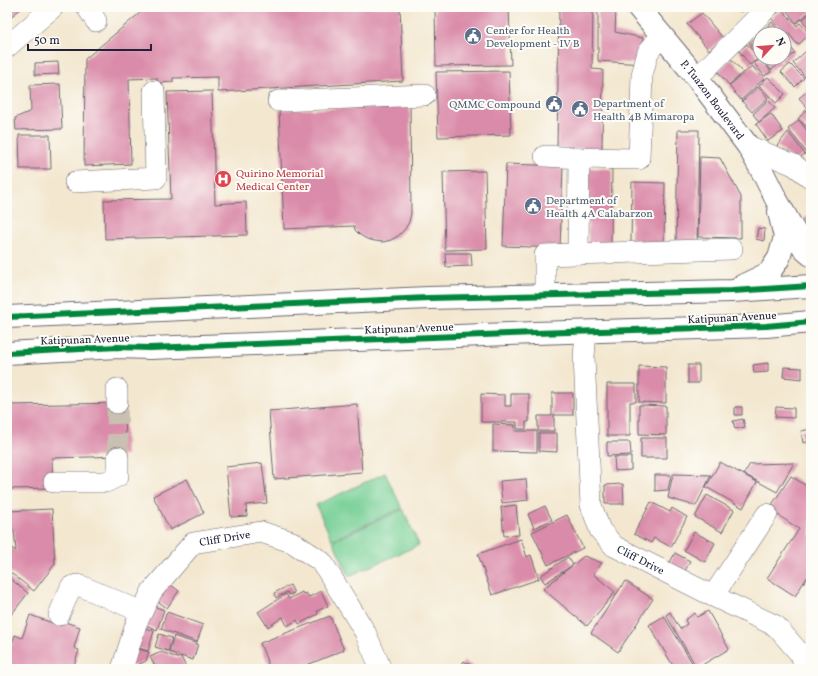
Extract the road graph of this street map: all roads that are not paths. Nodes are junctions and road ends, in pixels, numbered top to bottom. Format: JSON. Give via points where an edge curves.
{"nodes":[{"id":1,"x":638,"y":7,"type":"edge"},
{"id":2,"x":768,"y":7,"type":"edge"},
{"id":3,"x":47,"y":9,"type":"edge"},
{"id":4,"x":662,"y":36,"type":"junction"},
{"id":5,"x":7,"y":47,"type":"edge"},
{"id":6,"x":697,"y":78,"type":"junction"},
{"id":7,"x":154,"y":91,"type":"dead end"},
{"id":8,"x":425,"y":95,"type":"dead end"},
{"id":9,"x":278,"y":101,"type":"dead end"},
{"id":10,"x":748,"y":146,"type":"junction"},
{"id":11,"x":545,"y":156,"type":"dead end"},
{"id":12,"x":579,"y":158,"type":"junction"},
{"id":13,"x":794,"y":165,"type":"junction"},
{"id":14,"x":763,"y":173,"type":"junction"},
{"id":15,"x":811,"y":178,"type":"edge"},
{"id":16,"x":75,"y":182,"type":"dead end"},
{"id":17,"x":776,"y":199,"type":"junction"},
{"id":18,"x":732,"y":249,"type":"dead end"},
{"id":19,"x":578,"y":254,"type":"junction"},
{"id":20,"x":811,"y":255,"type":"edge"},
{"id":21,"x":811,"y":286,"type":"edge"},
{"id":22,"x":732,"y":291,"type":"junction"},
{"id":23,"x":546,"y":295,"type":"junction"},
{"id":24,"x":7,"y":317,"type":"edge"},
{"id":25,"x":811,"y":322,"type":"edge"},
{"id":26,"x":586,"y":332,"type":"junction"},
{"id":27,"x":7,"y":353,"type":"edge"},
{"id":28,"x":118,"y":457,"type":"tunnel mouth"},
{"id":29,"x":54,"y":482,"type":"dead end"},
{"id":30,"x":766,"y":514,"type":"dead end"},
{"id":31,"x":713,"y":596,"type":"junction"},
{"id":32,"x":142,"y":612,"type":"junction"},
{"id":33,"x":59,"y":615,"type":"dead end"},
{"id":34,"x":122,"y":669,"type":"edge"},
{"id":35,"x":381,"y":669,"type":"edge"},
{"id":36,"x":804,"y":669,"type":"edge"}],
"edges":[{"from":1,"to":4,"type":"main road","name":"P. Tuazon Boulevard"},
{"from":2,"to":6,"type":"street"},
{"from":3,"to":5,"type":"street"},
{"from":4,"to":6,"type":"main road","name":"P. Tuazon Boulevard"},
{"from":4,"to":12,"type":"street","via":[[648,52],[642,74],[639,159]]},
{"from":6,"to":10,"type":"main road","name":"P. Tuazon Boulevard"},
{"from":7,"to":16,"type":"street","via":[[156,178]]},
{"from":8,"to":9,"type":"street"},
{"from":10,"to":13,"type":"street"},
{"from":10,"to":14,"type":"main road","name":"P. Tuazon Boulevard"},
{"from":11,"to":12,"type":"street"},
{"from":12,"to":19,"type":"street"},
{"from":13,"to":14,"type":"street"},
{"from":13,"to":15,"type":"street"},
{"from":14,"to":17,"type":"main road","name":"P. Tuazon Boulevard"},
{"from":17,"to":20,"type":"main road","name":"P. Tuazon Boulevard","via":[[805,250]]},
{"from":17,"to":22,"type":"main road","name":"P. Tuazon Boulevard","via":[[785,237],[779,258],[769,273]]},
{"from":18,"to":19,"type":"street"},
{"from":19,"to":23,"type":"street","via":[[545,255]]},
{"from":21,"to":22,"type":"main road"},
{"from":22,"to":23,"type":"main road"},
{"from":23,"to":24,"type":"main road"},
{"from":25,"to":26,"type":"main road","name":"Katipunan Avenue"},
{"from":26,"to":27,"type":"main road","name":"Katipunan Avenue","via":[[150,348],[117,347]]},
{"from":26,"to":31,"type":"street","name":"Cliff Drive","via":[[584,357],[591,505],[600,530],[614,546]]},
{"from":28,"to":29,"type":"street","via":[[118,476],[106,482]]},
{"from":30,"to":31,"type":"street"},
{"from":31,"to":36,"type":"street","name":"Cliff Drive","via":[[776,626],[802,656]]},
{"from":32,"to":33,"type":"street","via":[[77,585],[71,587]]},
{"from":32,"to":34,"type":"street","name":"Cliff Drive"},
{"from":32,"to":35,"type":"street","name":"Cliff Drive","via":[[152,591],[193,543],[260,532],[292,542],[322,562],[365,632]]}]}
